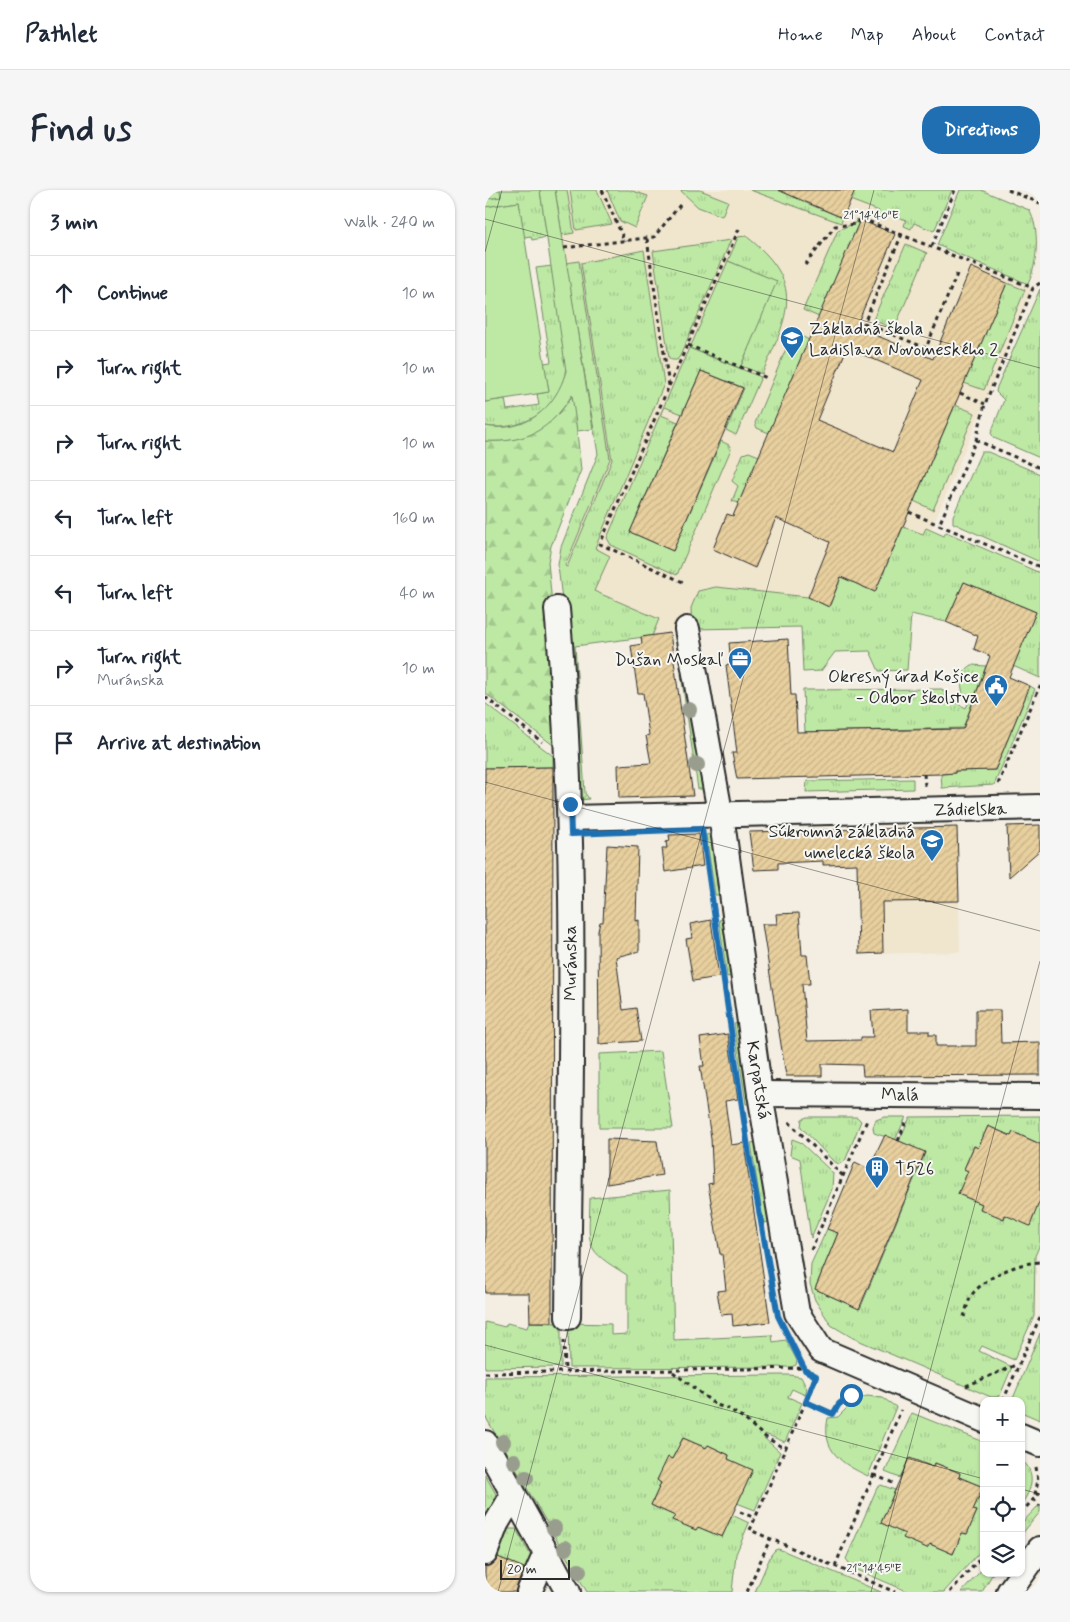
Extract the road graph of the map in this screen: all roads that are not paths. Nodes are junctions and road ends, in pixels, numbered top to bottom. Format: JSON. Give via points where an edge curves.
{"nodes":[{"id":1,"x":557,"y":609,"type":"dead end"},
{"id":2,"x":687,"y":628,"type":"dead end"},
{"id":3,"x":1040,"y":807,"type":"edge"},
{"id":4,"x":720,"y":814,"type":"junction"},
{"id":5,"x":570,"y":818,"type":"junction"},
{"id":6,"x":760,"y":1094,"type":"junction"},
{"id":7,"x":1040,"y":1096,"type":"edge"},
{"id":8,"x":569,"y":1317,"type":"road end"},
{"id":9,"x":980,"y":1418,"type":"edge"},
{"id":10,"x":1025,"y":1440,"type":"edge"},
{"id":11,"x":487,"y":1452,"type":"edge"},
{"id":12,"x":1037,"y":1453,"type":"edge"},
{"id":13,"x":513,"y":1495,"type":"junction"},
{"id":14,"x":1040,"y":1549,"type":"edge"},
{"id":15,"x":546,"y":1552,"type":"junction"},
{"id":16,"x":485,"y":1554,"type":"edge"},
{"id":17,"x":529,"y":1592,"type":"edge"},
{"id":18,"x":568,"y":1592,"type":"edge"},
{"id":19,"x":1009,"y":1592,"type":"edge"}],
"edges":[{"from":1,"to":5,"type":"street","name":"Muránska","via":[[566,703]]},
{"from":2,"to":4,"type":"street","name":"Karpatská"},
{"from":3,"to":4,"type":"street","name":"Zádielska"},
{"from":4,"to":5,"type":"street","name":"Zádielska"},
{"from":4,"to":6,"type":"street","name":"Karpatská"},
{"from":5,"to":8,"type":"street","name":"Muránska"},
{"from":6,"to":7,"type":"street","name":"Malá"},
{"from":6,"to":9,"type":"street","name":"Karpatská","via":[[797,1313],[809,1334],[821,1350]]},
{"from":10,"to":12,"type":"street"},
{"from":11,"to":13,"type":"street"},
{"from":13,"to":15,"type":"street"},
{"from":13,"to":16,"type":"street","via":[[496,1524]]},
{"from":14,"to":19,"type":"street"},
{"from":15,"to":17,"type":"street"},
{"from":15,"to":18,"type":"street"}]}
